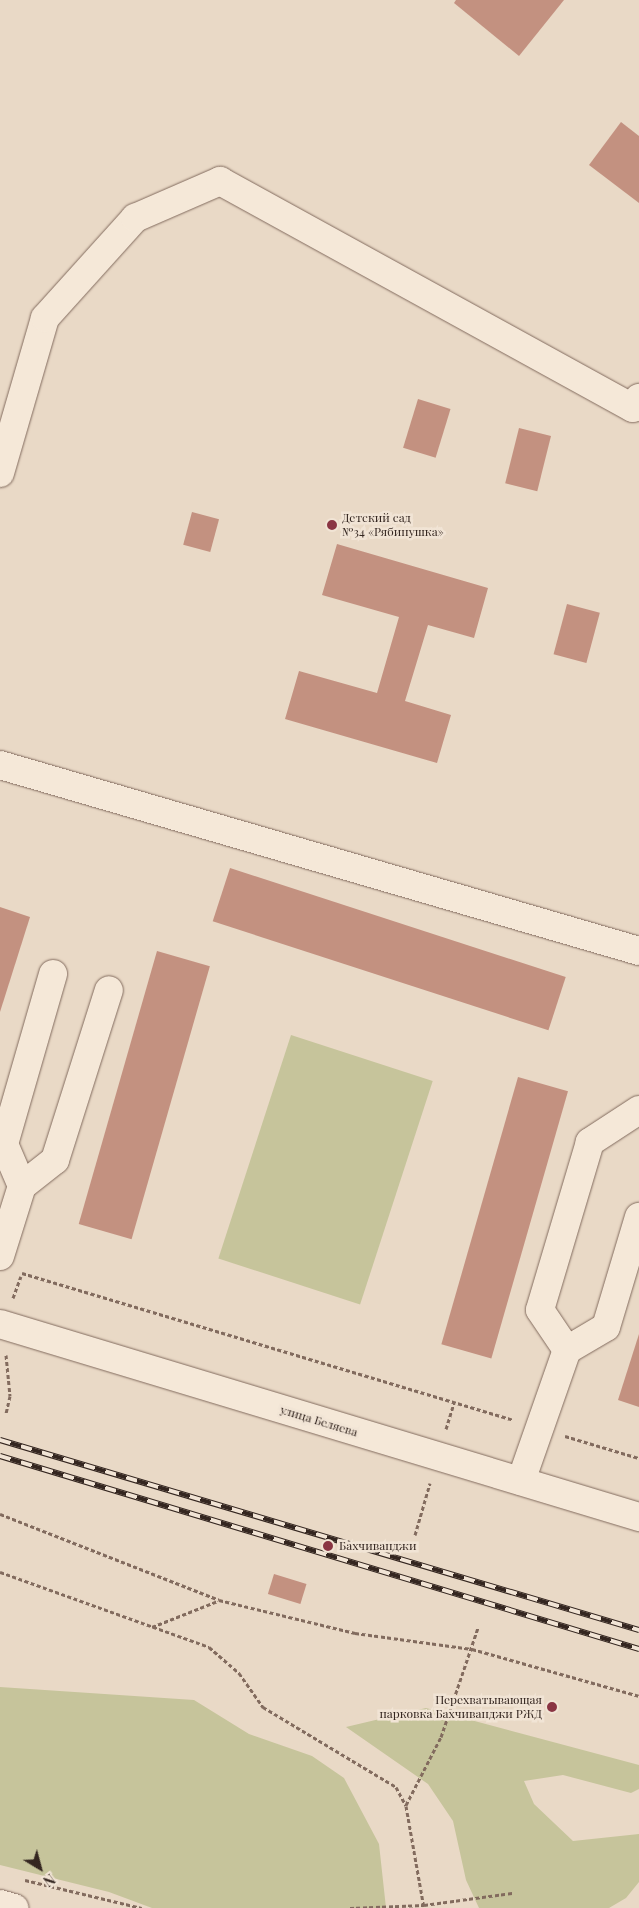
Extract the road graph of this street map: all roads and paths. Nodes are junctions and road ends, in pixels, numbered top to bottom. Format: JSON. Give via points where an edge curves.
{"nodes":[{"id":1,"x":639,"y":398,"type":"edge"},
{"id":2,"x":0,"y":473,"type":"edge"},
{"id":3,"x":0,"y":765,"type":"edge"},
{"id":4,"x":639,"y":951,"type":"edge"},
{"id":5,"x":53,"y":974,"type":"dead end"},
{"id":6,"x":109,"y":990,"type":"dead end"},
{"id":7,"x":639,"y":1110,"type":"edge"},
{"id":8,"x":22,"y":1186,"type":"junction"},
{"id":9,"x":639,"y":1217,"type":"edge"},
{"id":10,"x":8,"y":1263,"type":"edge"},
{"id":11,"x":0,"y":1324,"type":"edge"},
{"id":12,"x":567,"y":1350,"type":"junction"},
{"id":13,"x":10,"y":1396,"type":"dead end"},
{"id":14,"x":6,"y":1414,"type":"dead end"},
{"id":15,"x":540,"y":1428,"type":"junction"},
{"id":16,"x":639,"y":1458,"type":"edge"},
{"id":17,"x":521,"y":1481,"type":"junction"},
{"id":18,"x":0,"y":1514,"type":"edge"},
{"id":19,"x":421,"y":1514,"type":"dead end"},
{"id":20,"x":639,"y":1517,"type":"edge"},
{"id":21,"x":415,"y":1535,"type":"dead end"},
{"id":22,"x":0,"y":1572,"type":"edge"},
{"id":23,"x":219,"y":1600,"type":"junction"},
{"id":24,"x":152,"y":1627,"type":"junction"},
{"id":25,"x":478,"y":1628,"type":"dead end"},
{"id":26,"x":472,"y":1649,"type":"junction"},
{"id":27,"x":639,"y":1696,"type":"edge"},
{"id":28,"x":406,"y":1806,"type":"junction"},
{"id":29,"x":19,"y":1879,"type":"dead end"},
{"id":30,"x":512,"y":1893,"type":"dead end"},
{"id":31,"x":0,"y":1904,"type":"edge"},
{"id":32,"x":424,"y":1907,"type":"edge"},
{"id":33,"x":14,"y":1908,"type":"edge"},
{"id":34,"x":142,"y":1908,"type":"edge"},
{"id":35,"x":350,"y":1908,"type":"edge"}],
"edges":[{"from":1,"to":2,"type":"street","via":[[633,408],[220,181],[135,218],[45,318]]},
{"from":3,"to":4,"type":"street"},
{"from":5,"to":8,"type":"street","via":[[4,1144]]},
{"from":6,"to":8,"type":"street","via":[[55,1160]]},
{"from":7,"to":12,"type":"street","via":[[590,1142],[540,1310]]},
{"from":8,"to":10,"type":"street"},
{"from":9,"to":12,"type":"street","via":[[606,1327]]},
{"from":10,"to":15,"type":"path"},
{"from":11,"to":17,"type":"street","name":"улица Беляева"},
{"from":12,"to":15,"type":"street"},
{"from":13,"to":14,"type":"path"},
{"from":15,"to":16,"type":"path"},
{"from":15,"to":17,"type":"street"},
{"from":17,"to":20,"type":"street","name":"улица Беляева"},
{"from":18,"to":23,"type":"path"},
{"from":19,"to":21,"type":"path"},
{"from":22,"to":24,"type":"path"},
{"from":23,"to":24,"type":"path"},
{"from":23,"to":26,"type":"path","via":[[355,1633]]},
{"from":24,"to":28,"type":"path","via":[[209,1647],[238,1673],[263,1707],[378,1774],[396,1787]]},
{"from":25,"to":26,"type":"path"},
{"from":26,"to":27,"type":"path"},
{"from":26,"to":28,"type":"path","via":[[441,1736]]},
{"from":28,"to":32,"type":"path"},
{"from":29,"to":34,"type":"path"},
{"from":30,"to":32,"type":"path"},
{"from":31,"to":33,"type":"street"},
{"from":32,"to":35,"type":"path"}]}
